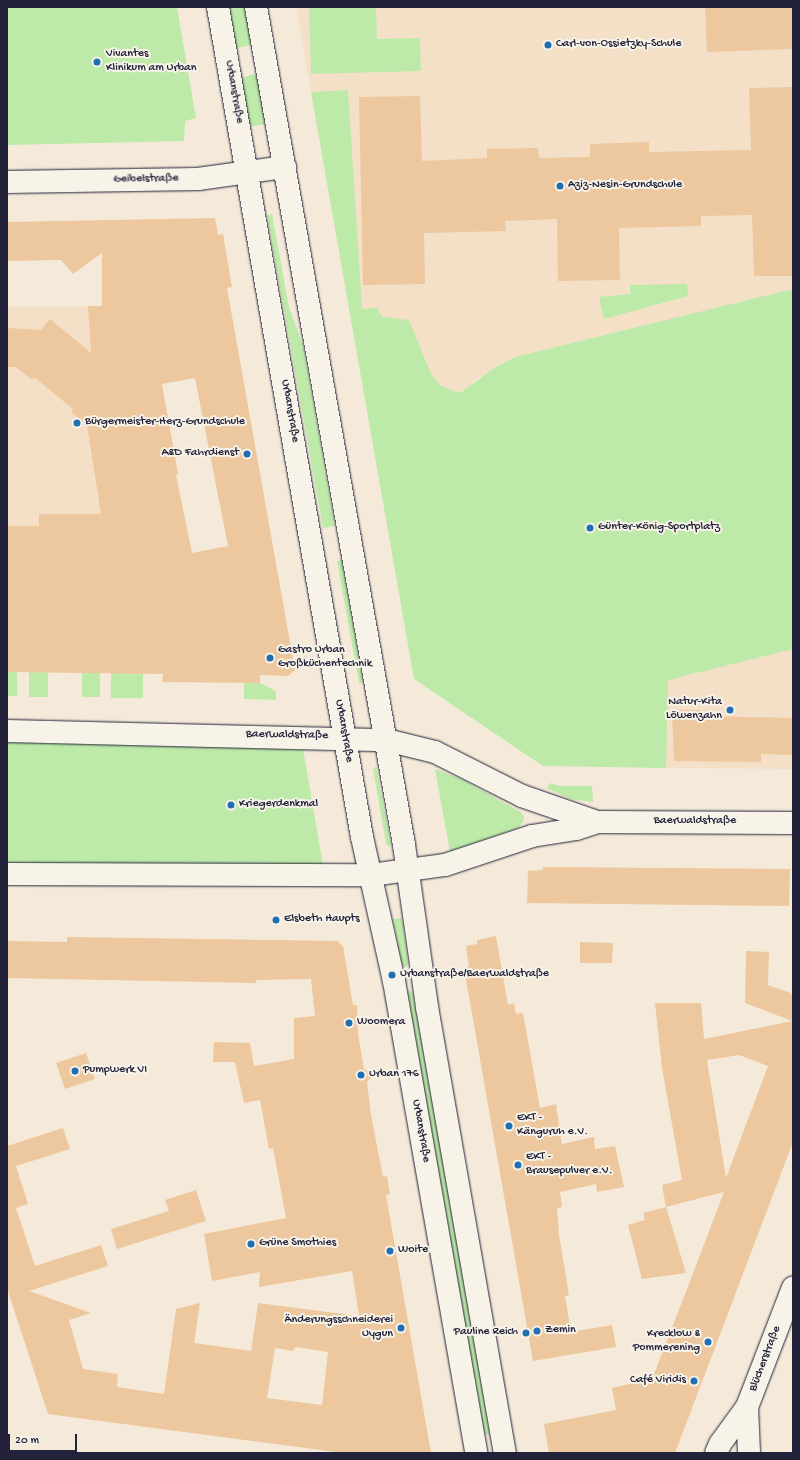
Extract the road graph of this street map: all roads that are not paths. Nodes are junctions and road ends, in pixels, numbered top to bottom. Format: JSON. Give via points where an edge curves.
{"nodes":[{"id":1,"x":218,"y":7,"type":"edge"},
{"id":2,"x":256,"y":7,"type":"edge"},
{"id":3,"x":284,"y":167,"type":"junction"},
{"id":4,"x":248,"y":174,"type":"junction"},
{"id":5,"x":7,"y":182,"type":"edge"},
{"id":6,"x":7,"y":731,"type":"edge"},
{"id":7,"x":345,"y":737,"type":"junction"},
{"id":8,"x":386,"y":740,"type":"junction"},
{"id":9,"x":597,"y":822,"type":"junction"},
{"id":10,"x":793,"y":823,"type":"edge"},
{"id":11,"x":408,"y":871,"type":"junction"},
{"id":12,"x":7,"y":874,"type":"edge"},
{"id":13,"x":371,"y":875,"type":"junction"},
{"id":14,"x":793,"y":1288,"type":"edge"},
{"id":15,"x":747,"y":1408,"type":"junction"},
{"id":16,"x":476,"y":1453,"type":"edge"},
{"id":17,"x":505,"y":1453,"type":"edge"},
{"id":18,"x":716,"y":1453,"type":"edge"},
{"id":19,"x":748,"y":1453,"type":"edge"}],
"edges":[{"from":1,"to":4,"type":"main road","name":"Urbanstraße"},
{"from":2,"to":3,"type":"main road"},
{"from":3,"to":4,"type":"main road","name":"Geibelstraße"},
{"from":3,"to":8,"type":"main road"},
{"from":4,"to":5,"type":"main road","name":"Geibelstraße","via":[[198,179]]},
{"from":4,"to":7,"type":"main road","name":"Urbanstraße"},
{"from":6,"to":7,"type":"main road","name":"Baerwaldstraße"},
{"from":7,"to":8,"type":"main road","name":"Baerwaldstraße"},
{"from":7,"to":13,"type":"main road","name":"Urbanstraße"},
{"from":8,"to":9,"type":"main road","name":"Baerwaldstraße","via":[[435,752],[522,796]]},
{"from":8,"to":11,"type":"main road"},
{"from":9,"to":10,"type":"main road","name":"Baerwaldstraße"},
{"from":9,"to":11,"type":"main road","name":"Baerwaldstraße","via":[[576,829],[532,836],[445,865]]},
{"from":11,"to":13,"type":"main road","name":"Baerwaldstraße"},
{"from":11,"to":17,"type":"main road","via":[[427,1007]]},
{"from":12,"to":13,"type":"main road","name":"Baerwaldstraße"},
{"from":13,"to":16,"type":"main road","name":"Urbanstraße","via":[[394,981]]},
{"from":14,"to":15,"type":"main road","name":"Blücherstraße"},
{"from":15,"to":18,"type":"main road","name":"Blücherstraße"},
{"from":15,"to":19,"type":"main road","name":"Blücherstraße"}]}
